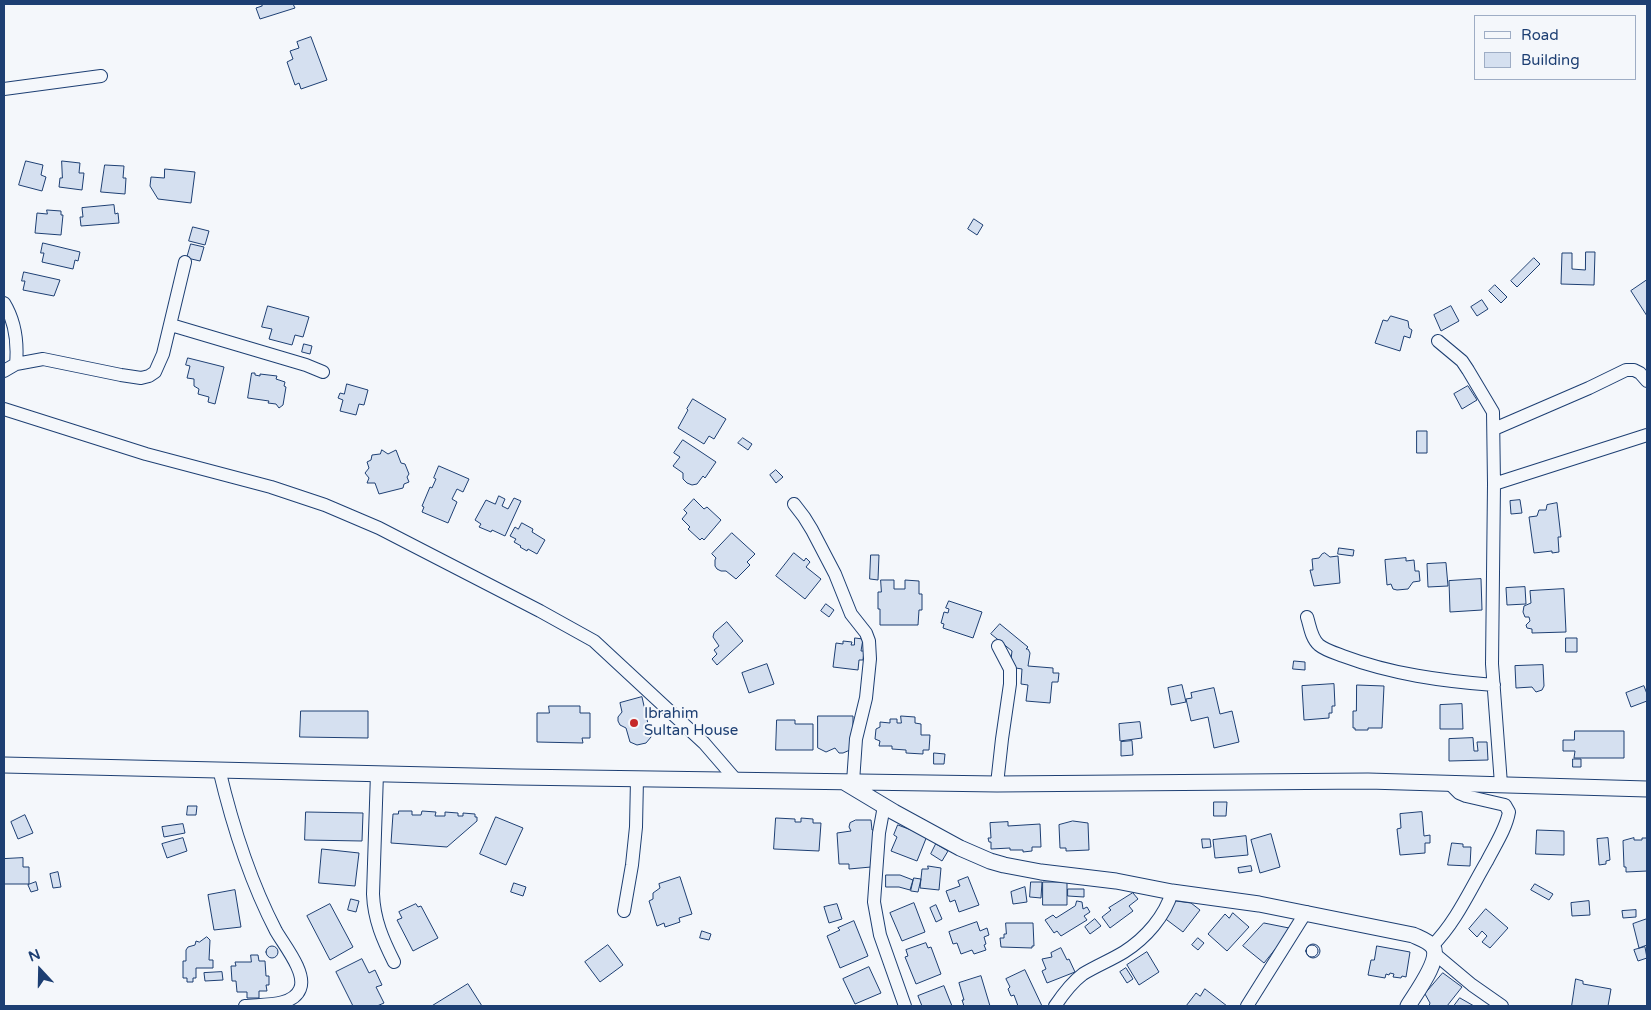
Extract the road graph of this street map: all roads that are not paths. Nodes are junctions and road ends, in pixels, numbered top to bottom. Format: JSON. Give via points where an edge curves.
{"nodes":[{"id":1,"x":101,"y":76,"type":"dead end"},
{"id":2,"x":4,"y":89,"type":"edge"},
{"id":3,"x":185,"y":262,"type":"dead end"},
{"id":4,"x":4,"y":303,"type":"edge"},
{"id":5,"x":171,"y":325,"type":"junction"},
{"id":6,"x":1438,"y":341,"type":"dead end"},
{"id":7,"x":16,"y":364,"type":"junction"},
{"id":8,"x":4,"y":371,"type":"edge"},
{"id":9,"x":323,"y":372,"type":"dead end"},
{"id":10,"x":1647,"y":381,"type":"edge"},
{"id":11,"x":4,"y":409,"type":"edge"},
{"id":12,"x":1494,"y":429,"type":"junction"},
{"id":13,"x":1647,"y":435,"type":"edge"},
{"id":14,"x":1494,"y":484,"type":"junction"},
{"id":15,"x":794,"y":504,"type":"dead end"},
{"id":16,"x":1307,"y":617,"type":"dead end"},
{"id":17,"x":998,"y":646,"type":"dead end"},
{"id":18,"x":1494,"y":685,"type":"junction"},
{"id":19,"x":4,"y":765,"type":"edge"},
{"id":20,"x":219,"y":769,"type":"junction"},
{"id":21,"x":378,"y":773,"type":"junction"},
{"id":22,"x":637,"y":778,"type":"junction"},
{"id":23,"x":736,"y":780,"type":"junction"},
{"id":24,"x":849,"y":782,"type":"junction"},
{"id":25,"x":1448,"y":782,"type":"junction"},
{"id":26,"x":997,"y":784,"type":"junction"},
{"id":27,"x":1501,"y":784,"type":"junction"},
{"id":28,"x":1647,"y":789,"type":"edge"},
{"id":29,"x":884,"y":806,"type":"junction"},
{"id":30,"x":1172,"y":892,"type":"junction"},
{"id":31,"x":624,"y":911,"type":"dead end"},
{"id":32,"x":1306,"y":912,"type":"junction"},
{"id":33,"x":1434,"y":950,"type":"junction"},
{"id":34,"x":394,"y":962,"type":"dead end"},
{"id":35,"x":245,"y":1006,"type":"edge"},
{"id":36,"x":905,"y":1006,"type":"edge"},
{"id":37,"x":1055,"y":1006,"type":"edge"},
{"id":38,"x":1247,"y":1006,"type":"edge"},
{"id":39,"x":1408,"y":1006,"type":"edge"},
{"id":40,"x":1502,"y":1006,"type":"edge"}],
"edges":[{"from":1,"to":2,"type":"street"},
{"from":3,"to":5,"type":"street"},
{"from":4,"to":7,"type":"street","via":[[15,329]]},
{"from":5,"to":7,"type":"street","via":[[159,366],[149,376],[141,378],[43,359]]},
{"from":5,"to":9,"type":"street"},
{"from":6,"to":12,"type":"street","via":[[1462,361],[1476,380],[1493,412]]},
{"from":7,"to":8,"type":"street"},
{"from":10,"to":12,"type":"street","via":[[1634,370],[1619,372]]},
{"from":11,"to":23,"type":"street","via":[[146,454],[271,487],[387,532],[594,641],[691,731]]},
{"from":12,"to":14,"type":"street"},
{"from":13,"to":14,"type":"street"},
{"from":14,"to":18,"type":"street"},
{"from":15,"to":24,"type":"street","via":[[812,530],[851,614],[866,633],[868,641],[870,659],[866,698]]},
{"from":16,"to":18,"type":"street","via":[[1318,644],[1342,656],[1390,671]]},
{"from":17,"to":26,"type":"street","via":[[1010,669],[1010,684]]},
{"from":18,"to":27,"type":"street"},
{"from":19,"to":20,"type":"street"},
{"from":20,"to":21,"type":"street"},
{"from":20,"to":35,"type":"street","via":[[238,835],[264,904],[302,979],[297,996],[287,1001]]},
{"from":21,"to":22,"type":"street"},
{"from":21,"to":34,"type":"street","via":[[374,911]]},
{"from":22,"to":23,"type":"street"},
{"from":22,"to":31,"type":"street","via":[[636,827]]},
{"from":23,"to":24,"type":"street"},
{"from":24,"to":26,"type":"street"},
{"from":24,"to":29,"type":"street"},
{"from":25,"to":26,"type":"street"},
{"from":25,"to":27,"type":"street"},
{"from":25,"to":33,"type":"street","via":[[1466,796],[1505,805],[1509,812],[1496,844]]},
{"from":27,"to":28,"type":"street"},
{"from":29,"to":30,"type":"street","via":[[990,861]]},
{"from":29,"to":36,"type":"street","via":[[874,902],[880,935]]},
{"from":30,"to":32,"type":"street"},
{"from":30,"to":37,"type":"street","via":[[1163,915],[1142,937],[1126,951],[1083,975],[1064,992]]},
{"from":32,"to":33,"type":"street","via":[[1412,935],[1423,939]]},
{"from":32,"to":38,"type":"street"},
{"from":33,"to":39,"type":"street","via":[[1434,961]]},
{"from":33,"to":40,"type":"street","via":[[1472,985]]}]}
